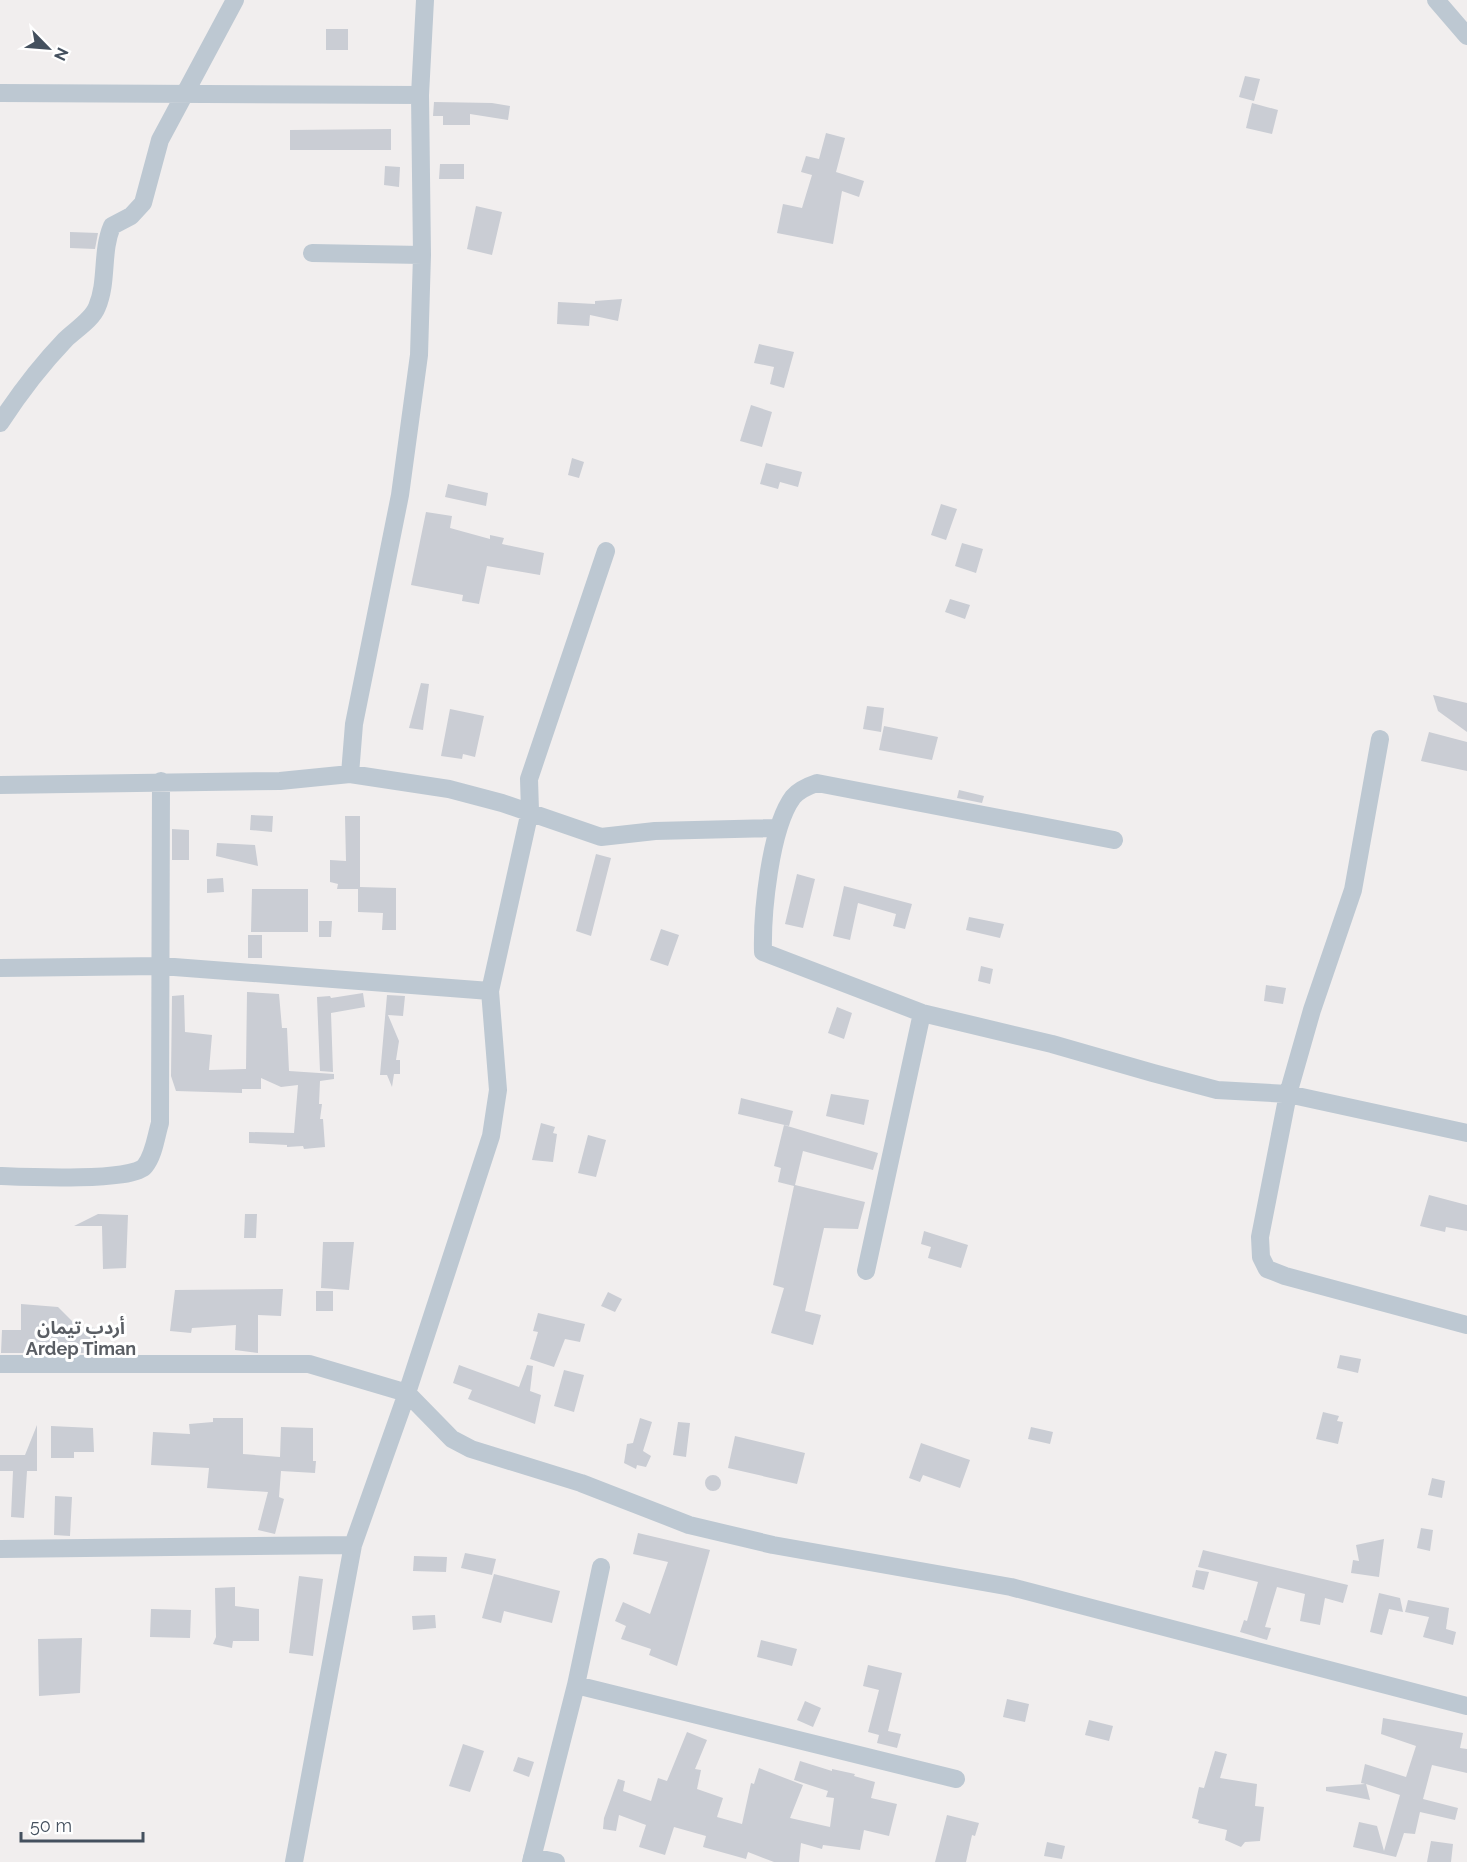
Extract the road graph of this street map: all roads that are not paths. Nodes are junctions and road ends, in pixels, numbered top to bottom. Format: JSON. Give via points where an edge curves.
{"nodes":[{"id":1,"x":235,"y":0,"type":"edge"},
{"id":2,"x":425,"y":0,"type":"edge"},
{"id":3,"x":1436,"y":0,"type":"edge"},
{"id":4,"x":1467,"y":36,"type":"edge"},
{"id":5,"x":0,"y":93,"type":"edge"},
{"id":6,"x":184,"y":94,"type":"junction"},
{"id":7,"x":420,"y":94,"type":"junction"},
{"id":8,"x":312,"y":253,"type":"dead end"},
{"id":9,"x":422,"y":255,"type":"junction"},
{"id":10,"x":0,"y":423,"type":"edge"},
{"id":11,"x":606,"y":551,"type":"dead end"},
{"id":12,"x":1380,"y":739,"type":"dead end"},
{"id":13,"x":350,"y":774,"type":"junction"},
{"id":14,"x":161,"y":781,"type":"junction"},
{"id":15,"x":0,"y":785,"type":"edge"},
{"id":16,"x":530,"y":811,"type":"junction"},
{"id":17,"x":777,"y":828,"type":"junction"},
{"id":18,"x":1114,"y":840,"type":"dead end"},
{"id":19,"x":161,"y":966,"type":"junction"},
{"id":20,"x":0,"y":968,"type":"edge"},
{"id":21,"x":490,"y":991,"type":"junction"},
{"id":22,"x":922,"y":1013,"type":"junction"},
{"id":23,"x":1288,"y":1094,"type":"junction"},
{"id":24,"x":1467,"y":1133,"type":"edge"},
{"id":25,"x":0,"y":1176,"type":"edge"},
{"id":26,"x":866,"y":1271,"type":"dead end"},
{"id":27,"x":1467,"y":1325,"type":"edge"},
{"id":28,"x":0,"y":1365,"type":"edge"},
{"id":29,"x":407,"y":1393,"type":"junction"},
{"id":30,"x":353,"y":1545,"type":"junction"},
{"id":31,"x":0,"y":1549,"type":"edge"},
{"id":32,"x":600,"y":1567,"type":"dead end"},
{"id":33,"x":576,"y":1685,"type":"junction"},
{"id":34,"x":1467,"y":1706,"type":"edge"},
{"id":35,"x":956,"y":1779,"type":"dead end"},
{"id":36,"x":532,"y":1859,"type":"edge"},
{"id":37,"x":294,"y":1862,"type":"edge"},
{"id":38,"x":556,"y":1862,"type":"edge"}],
"edges":[{"from":1,"to":6,"type":"street"},
{"from":2,"to":7,"type":"street"},
{"from":3,"to":4,"type":"street"},
{"from":5,"to":6,"type":"street"},
{"from":6,"to":7,"type":"street"},
{"from":6,"to":10,"type":"street","via":[[160,140],[143,203],[131,216],[112,226],[106,242],[97,309],[26,385]]},
{"from":7,"to":9,"type":"street"},
{"from":8,"to":9,"type":"street"},
{"from":9,"to":13,"type":"street","via":[[419,355],[401,484],[354,724]]},
{"from":11,"to":16,"type":"street","via":[[529,779]]},
{"from":12,"to":23,"type":"street","via":[[1353,890]]},
{"from":13,"to":14,"type":"street","via":[[280,781]]},
{"from":13,"to":16,"type":"street","via":[[449,789]]},
{"from":14,"to":15,"type":"street"},
{"from":14,"to":19,"type":"street"},
{"from":16,"to":17,"type":"street","via":[[602,837],[656,831]]},
{"from":16,"to":21,"type":"street"},
{"from":17,"to":18,"type":"street","via":[[794,797],[817,783]]},
{"from":17,"to":22,"type":"street","via":[[762,927],[763,952]]},
{"from":19,"to":20,"type":"street"},
{"from":19,"to":21,"type":"street"},
{"from":19,"to":25,"type":"street","via":[[160,1123],[144,1168],[131,1174]]},
{"from":21,"to":29,"type":"street","via":[[498,1090],[491,1136]]},
{"from":22,"to":23,"type":"street","via":[[1217,1090]]},
{"from":22,"to":26,"type":"street"},
{"from":23,"to":24,"type":"street"},
{"from":23,"to":27,"type":"street","via":[[1260,1238],[1261,1257],[1267,1269]]},
{"from":28,"to":29,"type":"street","via":[[309,1365]]},
{"from":29,"to":30,"type":"street"},
{"from":29,"to":34,"type":"street","via":[[452,1439],[471,1449],[581,1482],[689,1525],[773,1545],[1011,1587]]},
{"from":30,"to":31,"type":"street"},
{"from":30,"to":37,"type":"street"},
{"from":32,"to":33,"type":"street"},
{"from":33,"to":35,"type":"street"},
{"from":33,"to":36,"type":"street"},
{"from":36,"to":38,"type":"street"}]}
